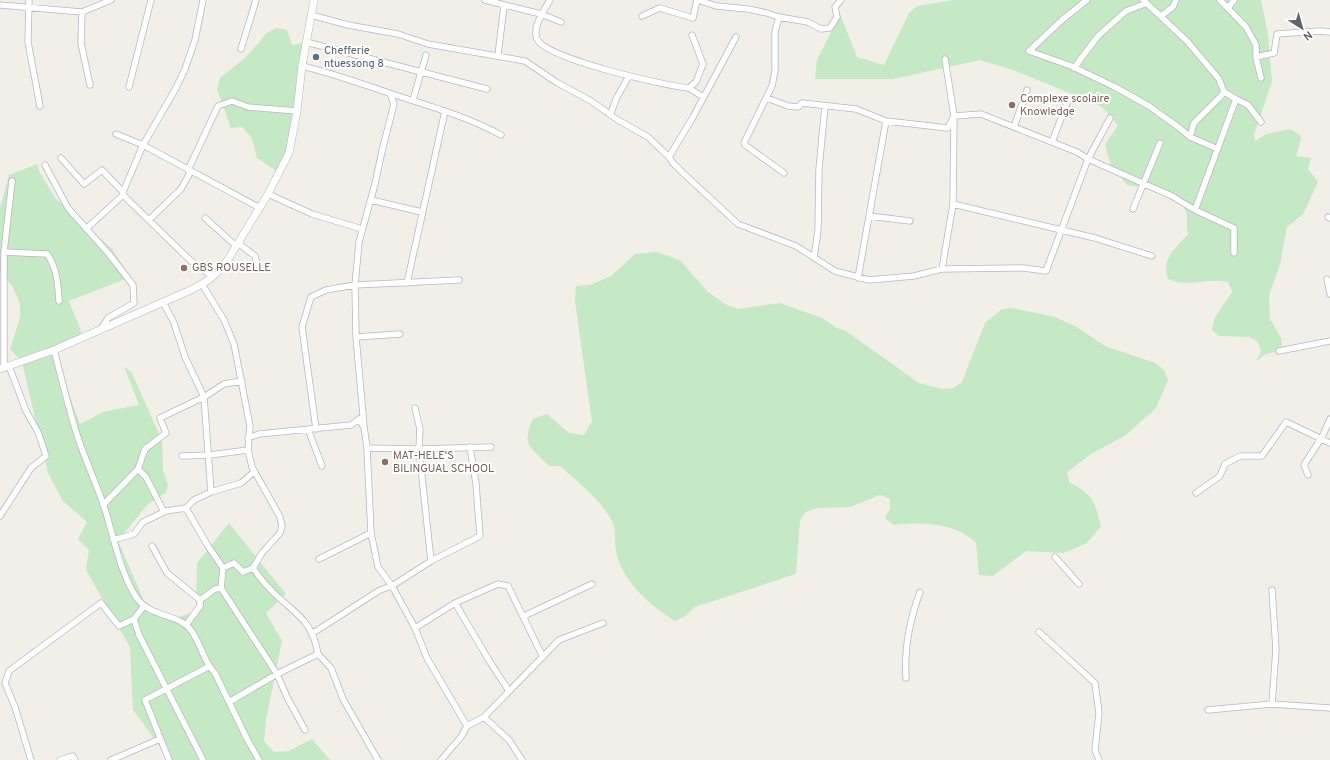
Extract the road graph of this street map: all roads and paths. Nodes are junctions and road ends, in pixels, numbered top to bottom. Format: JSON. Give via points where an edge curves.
{"nodes":[{"id":1,"x":29,"y":0,"type":"edge"},
{"id":2,"x":111,"y":0,"type":"edge"},
{"id":3,"x":151,"y":0,"type":"edge"},
{"id":4,"x":204,"y":0,"type":"edge"},
{"id":5,"x":256,"y":0,"type":"edge"},
{"id":6,"x":314,"y":0,"type":"edge"},
{"id":7,"x":485,"y":0,"type":"edge"},
{"id":8,"x":550,"y":0,"type":"edge"},
{"id":9,"x":698,"y":0,"type":"edge"},
{"id":10,"x":841,"y":0,"type":"edge"},
{"id":11,"x":1086,"y":0,"type":"edge"},
{"id":12,"x":1176,"y":0,"type":"edge"},
{"id":13,"x":1220,"y":0,"type":"edge"},
{"id":14,"x":1234,"y":0,"type":"edge"},
{"id":15,"x":1145,"y":2,"type":"edge"},
{"id":16,"x":91,"y":4,"type":"edge"},
{"id":17,"x":0,"y":5,"type":"edge"},
{"id":18,"x":504,"y":6,"type":"junction"},
{"id":19,"x":29,"y":8,"type":"junction"},
{"id":20,"x":1228,"y":8,"type":"junction"},
{"id":21,"x":82,"y":12,"type":"junction"},
{"id":22,"x":541,"y":14,"type":"junction"},
{"id":23,"x":311,"y":15,"type":"junction"},
{"id":24,"x":642,"y":16,"type":"dead end"},
{"id":25,"x":1161,"y":16,"type":"junction"},
{"id":26,"x":779,"y":17,"type":"junction"},
{"id":27,"x":561,"y":22,"type":"dead end"},
{"id":28,"x":1330,"y":32,"type":"edge"},
{"id":29,"x":692,"y":35,"type":"dead end"},
{"id":30,"x":736,"y":36,"type":"dead end"},
{"id":31,"x":306,"y":42,"type":"junction"},
{"id":32,"x":241,"y":50,"type":"dead end"},
{"id":33,"x":426,"y":55,"type":"dead end"},
{"id":34,"x":498,"y":55,"type":"junction"},
{"id":35,"x":1256,"y":57,"type":"junction"},
{"id":36,"x":945,"y":59,"type":"dead end"},
{"id":37,"x":302,"y":66,"type":"junction"},
{"id":38,"x":1074,"y":68,"type":"junction"},
{"id":39,"x":422,"y":73,"type":"junction"},
{"id":40,"x":629,"y":76,"type":"junction"},
{"id":41,"x":1261,"y":78,"type":"dead end"},
{"id":42,"x":90,"y":85,"type":"dead end"},
{"id":43,"x":129,"y":87,"type":"dead end"},
{"id":44,"x":689,"y":88,"type":"junction"},
{"id":45,"x":487,"y":90,"type":"dead end"},
{"id":46,"x":1027,"y":90,"type":"dead end"},
{"id":47,"x":1224,"y":92,"type":"junction"},
{"id":48,"x":390,"y":93,"type":"junction"},
{"id":49,"x":703,"y":97,"type":"junction"},
{"id":50,"x":767,"y":98,"type":"junction"},
{"id":51,"x":1236,"y":99,"type":"junction"},
{"id":52,"x":413,"y":100,"type":"junction"},
{"id":53,"x":1067,"y":103,"type":"dead end"},
{"id":54,"x":40,"y":106,"type":"dead end"},
{"id":55,"x":826,"y":106,"type":"junction"},
{"id":56,"x":445,"y":111,"type":"junction"},
{"id":57,"x":297,"y":112,"type":"junction"},
{"id":58,"x":611,"y":113,"type":"junction"},
{"id":59,"x":954,"y":116,"type":"junction"},
{"id":60,"x":1110,"y":118,"type":"dead end"},
{"id":61,"x":886,"y":121,"type":"junction"},
{"id":62,"x":1261,"y":122,"type":"dead end"},
{"id":63,"x":1014,"y":127,"type":"junction"},
{"id":64,"x":116,"y":134,"type":"dead end"},
{"id":65,"x":501,"y":135,"type":"dead end"},
{"id":66,"x":1190,"y":137,"type":"junction"},
{"id":67,"x":1052,"y":142,"type":"junction"},
{"id":68,"x":1160,"y":143,"type":"dead end"},
{"id":69,"x":143,"y":145,"type":"junction"},
{"id":70,"x":1218,"y":149,"type":"junction"},
{"id":71,"x":669,"y":157,"type":"junction"},
{"id":72,"x":61,"y":158,"type":"dead end"},
{"id":73,"x":1088,"y":159,"type":"junction"},
{"id":74,"x":45,"y":165,"type":"dead end"},
{"id":75,"x":190,"y":171,"type":"junction"},
{"id":76,"x":784,"y":173,"type":"dead end"},
{"id":77,"x":12,"y":181,"type":"dead end"},
{"id":78,"x":1144,"y":184,"type":"junction"},
{"id":79,"x":123,"y":194,"type":"junction"},
{"id":80,"x":268,"y":194,"type":"junction"},
{"id":81,"x":371,"y":200,"type":"junction"},
{"id":82,"x":953,"y":204,"type":"junction"},
{"id":83,"x":260,"y":208,"type":"junction"},
{"id":84,"x":1133,"y":209,"type":"dead end"},
{"id":85,"x":1195,"y":210,"type":"junction"},
{"id":86,"x":422,"y":212,"type":"junction"},
{"id":87,"x":869,"y":216,"type":"junction"},
{"id":88,"x":205,"y":218,"type":"dead end"},
{"id":89,"x":149,"y":220,"type":"junction"},
{"id":90,"x":910,"y":221,"type":"dead end"},
{"id":91,"x":362,"y":229,"type":"junction"},
{"id":92,"x":86,"y":230,"type":"junction"},
{"id":93,"x":1062,"y":230,"type":"junction"},
{"id":94,"x":237,"y":244,"type":"junction"},
{"id":95,"x":4,"y":252,"type":"junction"},
{"id":96,"x":1234,"y":253,"type":"dead end"},
{"id":97,"x":1152,"y":256,"type":"dead end"},
{"id":98,"x":814,"y":258,"type":"junction"},
{"id":99,"x":257,"y":264,"type":"dead end"},
{"id":100,"x":942,"y":269,"type":"junction"},
{"id":101,"x":213,"y":277,"type":"junction"},
{"id":102,"x":858,"y":278,"type":"junction"},
{"id":103,"x":1327,"y":279,"type":"dead end"},
{"id":104,"x":460,"y":280,"type":"dead end"},
{"id":105,"x":407,"y":283,"type":"junction"},
{"id":106,"x":202,"y":284,"type":"junction"},
{"id":107,"x":355,"y":285,"type":"junction"},
{"id":108,"x":1330,"y":294,"type":"edge"},
{"id":109,"x":59,"y":301,"type":"dead end"},
{"id":110,"x":162,"y":302,"type":"junction"},
{"id":111,"x":101,"y":329,"type":"junction"},
{"id":112,"x":400,"y":334,"type":"dead end"},
{"id":113,"x":356,"y":337,"type":"junction"},
{"id":114,"x":1330,"y":341,"type":"edge"},
{"id":115,"x":54,"y":350,"type":"junction"},
{"id":116,"x":1279,"y":351,"type":"dead end"},
{"id":117,"x":4,"y":368,"type":"edge"},
{"id":118,"x":242,"y":381,"type":"junction"},
{"id":119,"x":204,"y":397,"type":"junction"},
{"id":120,"x":415,"y":408,"type":"dead end"},
{"id":121,"x":1330,"y":419,"type":"edge"},
{"id":122,"x":250,"y":426,"type":"junction"},
{"id":123,"x":364,"y":426,"type":"junction"},
{"id":124,"x":308,"y":429,"type":"junction"},
{"id":125,"x":316,"y":429,"type":"junction"},
{"id":126,"x":259,"y":434,"type":"junction"},
{"id":127,"x":1322,"y":437,"type":"junction"},
{"id":128,"x":248,"y":438,"type":"junction"},
{"id":129,"x":1330,"y":442,"type":"edge"},
{"id":130,"x":470,"y":447,"type":"junction"},
{"id":131,"x":491,"y":447,"type":"dead end"},
{"id":132,"x":367,"y":448,"type":"junction"},
{"id":133,"x":419,"y":449,"type":"junction"},
{"id":134,"x":248,"y":450,"type":"junction"},
{"id":135,"x":210,"y":455,"type":"junction"},
{"id":136,"x":182,"y":456,"type":"dead end"},
{"id":137,"x":322,"y":466,"type":"dead end"},
{"id":138,"x":138,"y":469,"type":"junction"},
{"id":139,"x":254,"y":472,"type":"junction"},
{"id":140,"x":1308,"y":475,"type":"dead end"},
{"id":141,"x":211,"y":492,"type":"junction"},
{"id":142,"x":1196,"y":493,"type":"dead end"},
{"id":143,"x":103,"y":505,"type":"junction"},
{"id":144,"x":186,"y":508,"type":"junction"},
{"id":145,"x":164,"y":512,"type":"junction"},
{"id":146,"x":0,"y":516,"type":"edge"},
{"id":147,"x":371,"y":533,"type":"junction"},
{"id":148,"x":114,"y":540,"type":"junction"},
{"id":149,"x":152,"y":546,"type":"dead end"},
{"id":150,"x":1055,"y":557,"type":"dead end"},
{"id":151,"x":319,"y":559,"type":"dead end"},
{"id":152,"x":431,"y":561,"type":"junction"},
{"id":153,"x":223,"y":568,"type":"junction"},
{"id":154,"x":253,"y":568,"type":"junction"},
{"id":155,"x":592,"y":584,"type":"dead end"},
{"id":156,"x":1079,"y":584,"type":"dead end"},
{"id":157,"x":392,"y":586,"type":"junction"},
{"id":158,"x":221,"y":588,"type":"junction"},
{"id":159,"x":1272,"y":590,"type":"dead end"},
{"id":160,"x":920,"y":592,"type":"dead end"},
{"id":161,"x":200,"y":600,"type":"junction"},
{"id":162,"x":455,"y":603,"type":"junction"},
{"id":163,"x":144,"y":606,"type":"junction"},
{"id":164,"x":524,"y":616,"type":"junction"},
{"id":165,"x":134,"y":619,"type":"junction"},
{"id":166,"x":603,"y":623,"type":"dead end"},
{"id":167,"x":186,"y":625,"type":"junction"},
{"id":168,"x":415,"y":628,"type":"junction"},
{"id":169,"x":1039,"y":632,"type":"dead end"},
{"id":170,"x":313,"y":634,"type":"junction"},
{"id":171,"x":318,"y":654,"type":"junction"},
{"id":172,"x":543,"y":657,"type":"junction"},
{"id":173,"x":208,"y":667,"type":"junction"},
{"id":174,"x":277,"y":674,"type":"junction"},
{"id":175,"x":906,"y":678,"type":"dead end"},
{"id":176,"x":166,"y":690,"type":"junction"},
{"id":177,"x":509,"y":691,"type":"junction"},
{"id":178,"x":229,"y":702,"type":"junction"},
{"id":179,"x":1272,"y":704,"type":"junction"},
{"id":180,"x":1330,"y":708,"type":"edge"},
{"id":181,"x":1208,"y":710,"type":"dead end"},
{"id":182,"x":484,"y":717,"type":"junction"},
{"id":183,"x":467,"y":726,"type":"junction"},
{"id":184,"x":305,"y":730,"type":"dead end"},
{"id":185,"x":160,"y":739,"type":"junction"},
{"id":186,"x":31,"y":760,"type":"edge"},
{"id":187,"x":60,"y":760,"type":"edge"},
{"id":188,"x":75,"y":760,"type":"edge"},
{"id":189,"x":111,"y":760,"type":"edge"},
{"id":190,"x":169,"y":760,"type":"edge"},
{"id":191,"x":203,"y":760,"type":"edge"},
{"id":192,"x":259,"y":760,"type":"edge"},
{"id":193,"x":378,"y":760,"type":"edge"},
{"id":194,"x":441,"y":760,"type":"edge"},
{"id":195,"x":522,"y":760,"type":"edge"},
{"id":196,"x":1099,"y":760,"type":"edge"}],
"edges":[{"from":1,"to":19,"type":"street"},
{"from":2,"to":16,"type":"street"},
{"from":3,"to":43,"type":"street"},
{"from":4,"to":69,"type":"street","via":[[185,69]]},
{"from":5,"to":32,"type":"street"},
{"from":6,"to":23,"type":"street"},
{"from":7,"to":18,"type":"street"},
{"from":8,"to":22,"type":"street"},
{"from":9,"to":24,"type":"street","via":[[693,18],[660,8]]},
{"from":9,"to":26,"type":"street","via":[[716,6]]},
{"from":10,"to":26,"type":"street","via":[[835,7],[837,18],[830,28],[821,29],[808,22]]},
{"from":11,"to":38,"type":"street","via":[[1029,51]]},
{"from":12,"to":25,"type":"street"},
{"from":13,"to":20,"type":"street"},
{"from":14,"to":20,"type":"street"},
{"from":15,"to":25,"type":"street"},
{"from":15,"to":38,"type":"street","via":[[1126,11],[1098,36]]},
{"from":16,"to":21,"type":"street"},
{"from":17,"to":19,"type":"street"},
{"from":18,"to":22,"type":"street"},
{"from":18,"to":34,"type":"street"},
{"from":19,"to":21,"type":"street"},
{"from":19,"to":54,"type":"street","via":[[28,42]]},
{"from":20,"to":35,"type":"street","via":[[1246,27],[1256,45]]},
{"from":21,"to":42,"type":"street","via":[[81,43]]},
{"from":22,"to":27,"type":"street"},
{"from":22,"to":40,"type":"street","via":[[536,35],[548,50]]},
{"from":23,"to":31,"type":"street"},
{"from":23,"to":34,"type":"street","via":[[398,34],[428,44]]},
{"from":25,"to":47,"type":"street","via":[[1200,56],[1219,79]]},
{"from":26,"to":50,"type":"street","via":[[775,32],[775,71]]},
{"from":28,"to":35,"type":"street","via":[[1320,30],[1276,34],[1274,53]]},
{"from":29,"to":44,"type":"street","via":[[703,64],[696,82]]},
{"from":30,"to":49,"type":"street"},
{"from":31,"to":37,"type":"street"},
{"from":31,"to":39,"type":"street"},
{"from":33,"to":39,"type":"street"},
{"from":34,"to":58,"type":"street","via":[[525,61]]},
{"from":35,"to":41,"type":"street"},
{"from":36,"to":59,"type":"street"},
{"from":37,"to":48,"type":"street"},
{"from":37,"to":57,"type":"street"},
{"from":38,"to":66,"type":"street","via":[[1149,106]]},
{"from":39,"to":45,"type":"street"},
{"from":39,"to":52,"type":"street"},
{"from":40,"to":44,"type":"street"},
{"from":40,"to":58,"type":"street"},
{"from":44,"to":49,"type":"street"},
{"from":46,"to":63,"type":"street"},
{"from":47,"to":51,"type":"street"},
{"from":47,"to":66,"type":"street","via":[[1194,123]]},
{"from":48,"to":52,"type":"street"},
{"from":48,"to":81,"type":"street","via":[[394,104]]},
{"from":49,"to":71,"type":"street"},
{"from":50,"to":55,"type":"street","via":[[788,106],[798,107],[802,103]]},
{"from":50,"to":76,"type":"street","via":[[744,142]]},
{"from":51,"to":62,"type":"street","via":[[1248,105]]},
{"from":51,"to":70,"type":"street"},
{"from":52,"to":56,"type":"street"},
{"from":53,"to":67,"type":"street"},
{"from":55,"to":61,"type":"street","via":[[856,109]]},
{"from":55,"to":98,"type":"street","via":[[819,169],[818,230]]},
{"from":56,"to":65,"type":"street"},
{"from":56,"to":86,"type":"street"},
{"from":57,"to":75,"type":"street","via":[[248,107],[232,101],[218,106]]},
{"from":57,"to":80,"type":"street","via":[[289,153]]},
{"from":58,"to":71,"type":"street","via":[[618,120],[648,137]]},
{"from":59,"to":61,"type":"street","via":[[948,128]]},
{"from":59,"to":63,"type":"street","via":[[981,114]]},
{"from":59,"to":82,"type":"street"},
{"from":60,"to":73,"type":"street"},
{"from":61,"to":87,"type":"street"},
{"from":63,"to":67,"type":"street"},
{"from":64,"to":69,"type":"street"},
{"from":66,"to":70,"type":"street"},
{"from":67,"to":73,"type":"street"},
{"from":68,"to":78,"type":"street"},
{"from":69,"to":75,"type":"street"},
{"from":69,"to":79,"type":"street"},
{"from":70,"to":85,"type":"street"},
{"from":71,"to":98,"type":"street","via":[[738,224],[790,243]]},
{"from":72,"to":79,"type":"street","via":[[84,184],[102,170]]},
{"from":73,"to":78,"type":"street"},
{"from":73,"to":93,"type":"street"},
{"from":74,"to":92,"type":"street","via":[[68,208]]},
{"from":75,"to":83,"type":"street"},
{"from":75,"to":89,"type":"street","via":[[180,189]]},
{"from":77,"to":95,"type":"street"},
{"from":78,"to":84,"type":"street"},
{"from":78,"to":85,"type":"street","via":[[1172,196]]},
{"from":79,"to":89,"type":"street"},
{"from":79,"to":92,"type":"street"},
{"from":80,"to":83,"type":"street"},
{"from":80,"to":91,"type":"street","via":[[318,216]]},
{"from":81,"to":86,"type":"street"},
{"from":81,"to":91,"type":"street"},
{"from":82,"to":93,"type":"street"},
{"from":82,"to":100,"type":"street"},
{"from":83,"to":94,"type":"street"},
{"from":85,"to":96,"type":"street","via":[[1234,228]]},
{"from":86,"to":105,"type":"street"},
{"from":87,"to":90,"type":"street"},
{"from":87,"to":102,"type":"street"},
{"from":88,"to":94,"type":"street"},
{"from":89,"to":101,"type":"street","via":[[191,261]]},
{"from":91,"to":107,"type":"street"},
{"from":92,"to":111,"type":"street","via":[[133,285],[134,303],[108,318]]},
{"from":93,"to":97,"type":"street"},
{"from":93,"to":100,"type":"street","via":[[1046,271],[1023,268]]},
{"from":94,"to":99,"type":"street","via":[[255,256]]},
{"from":94,"to":101,"type":"street","via":[[224,266]]},
{"from":95,"to":109,"type":"street","via":[[47,254],[55,268]]},
{"from":95,"to":117,"type":"street"},
{"from":98,"to":102,"type":"street","via":[[835,271]]},
{"from":100,"to":102,"type":"street","via":[[914,276],[869,280]]},
{"from":101,"to":106,"type":"street"},
{"from":103,"to":108,"type":"street"},
{"from":104,"to":105,"type":"street"},
{"from":105,"to":107,"type":"street"},
{"from":106,"to":110,"type":"street"},
{"from":106,"to":118,"type":"street","via":[[224,320],[234,344]]},
{"from":107,"to":113,"type":"street"},
{"from":107,"to":125,"type":"street","via":[[326,290],[311,297],[302,327]]},
{"from":110,"to":111,"type":"street"},
{"from":110,"to":119,"type":"street","via":[[174,324],[185,357]]},
{"from":111,"to":115,"type":"street"},
{"from":112,"to":113,"type":"street"},
{"from":113,"to":123,"type":"street"},
{"from":114,"to":116,"type":"street"},
{"from":115,"to":117,"type":"street"},
{"from":115,"to":143,"type":"street","via":[[79,440]]},
{"from":117,"to":146,"type":"street","via":[[38,432],[46,456],[31,468]]},
{"from":118,"to":119,"type":"street","via":[[224,384]]},
{"from":118,"to":122,"type":"street"},
{"from":119,"to":135,"type":"street"},
{"from":119,"to":138,"type":"street","via":[[160,418],[166,433],[145,449]]},
{"from":120,"to":133,"type":"street","via":[[420,429]]},
{"from":121,"to":127,"type":"street"},
{"from":122,"to":126,"type":"street"},
{"from":122,"to":128,"type":"street"},
{"from":123,"to":125,"type":"street","via":[[359,419],[351,425]]},
{"from":123,"to":132,"type":"street"},
{"from":124,"to":125,"type":"street"},
{"from":124,"to":126,"type":"street"},
{"from":124,"to":137,"type":"street"},
{"from":126,"to":128,"type":"street"},
{"from":127,"to":129,"type":"street"},
{"from":127,"to":140,"type":"street","via":[[1304,465]]},
{"from":127,"to":142,"type":"street","via":[[1286,422],[1262,456],[1240,456],[1225,464],[1220,476]]},
{"from":128,"to":134,"type":"street"},
{"from":130,"to":131,"type":"street"},
{"from":130,"to":133,"type":"street"},
{"from":130,"to":152,"type":"street","via":[[480,536]]},
{"from":132,"to":133,"type":"street"},
{"from":132,"to":147,"type":"street"},
{"from":133,"to":152,"type":"street"},
{"from":134,"to":135,"type":"street"},
{"from":134,"to":139,"type":"street"},
{"from":135,"to":136,"type":"street"},
{"from":135,"to":141,"type":"street"},
{"from":138,"to":143,"type":"street"},
{"from":138,"to":145,"type":"street","via":[[146,478]]},
{"from":139,"to":141,"type":"street","via":[[241,483]]},
{"from":139,"to":154,"type":"street","via":[[280,517],[282,526],[280,533],[262,553]]},
{"from":141,"to":144,"type":"street","via":[[194,500]]},
{"from":143,"to":148,"type":"street"},
{"from":144,"to":145,"type":"street"},
{"from":144,"to":153,"type":"street"},
{"from":145,"to":148,"type":"street","via":[[144,522],[134,534]]},
{"from":147,"to":151,"type":"street"},
{"from":147,"to":157,"type":"street","via":[[378,566]]},
{"from":148,"to":163,"type":"street","via":[[136,597]]},
{"from":149,"to":161,"type":"street","via":[[167,573]]},
{"from":150,"to":156,"type":"street"},
{"from":152,"to":157,"type":"street"},
{"from":153,"to":154,"type":"street","via":[[234,563],[243,572]]},
{"from":153,"to":158,"type":"street"},
{"from":154,"to":170,"type":"street","via":[[268,588],[298,613]]},
{"from":155,"to":164,"type":"street"},
{"from":157,"to":168,"type":"street"},
{"from":157,"to":170,"type":"street","via":[[380,590]]},
{"from":158,"to":161,"type":"street","via":[[215,589]]},
{"from":158,"to":174,"type":"street"},
{"from":159,"to":179,"type":"street","via":[[1276,649]]},
{"from":160,"to":175,"type":"street","via":[[911,616],[905,658]]},
{"from":161,"to":167,"type":"street","via":[[200,606]]},
{"from":162,"to":164,"type":"street","via":[[498,584],[508,586]]},
{"from":162,"to":168,"type":"street"},
{"from":162,"to":177,"type":"street"},
{"from":163,"to":165,"type":"street"},
{"from":163,"to":167,"type":"street"},
{"from":164,"to":172,"type":"street"},
{"from":165,"to":176,"type":"street","via":[[139,635]]},
{"from":165,"to":186,"type":"street","via":[[119,626],[101,603],[9,671],[6,683]]},
{"from":166,"to":172,"type":"street","via":[[559,640]]},
{"from":167,"to":173,"type":"street","via":[[198,643]]},
{"from":168,"to":183,"type":"street","via":[[428,658]]},
{"from":169,"to":196,"type":"street","via":[[1095,683],[1099,713],[1095,750]]},
{"from":170,"to":171,"type":"street"},
{"from":171,"to":174,"type":"street"},
{"from":171,"to":193,"type":"street","via":[[331,668],[343,699]]},
{"from":172,"to":177,"type":"street"},
{"from":173,"to":176,"type":"street"},
{"from":173,"to":178,"type":"street","via":[[215,673]]},
{"from":174,"to":178,"type":"street"},
{"from":174,"to":184,"type":"street"},
{"from":176,"to":185,"type":"street","via":[[145,700]]},
{"from":176,"to":191,"type":"street"},
{"from":177,"to":182,"type":"street"},
{"from":178,"to":192,"type":"street"},
{"from":179,"to":180,"type":"street"},
{"from":179,"to":181,"type":"street"},
{"from":182,"to":183,"type":"street"},
{"from":182,"to":195,"type":"street","via":[[509,740]]},
{"from":183,"to":194,"type":"street"},
{"from":185,"to":189,"type":"street"},
{"from":185,"to":190,"type":"street"},
{"from":187,"to":188,"type":"street","via":[[73,756]]}]}
